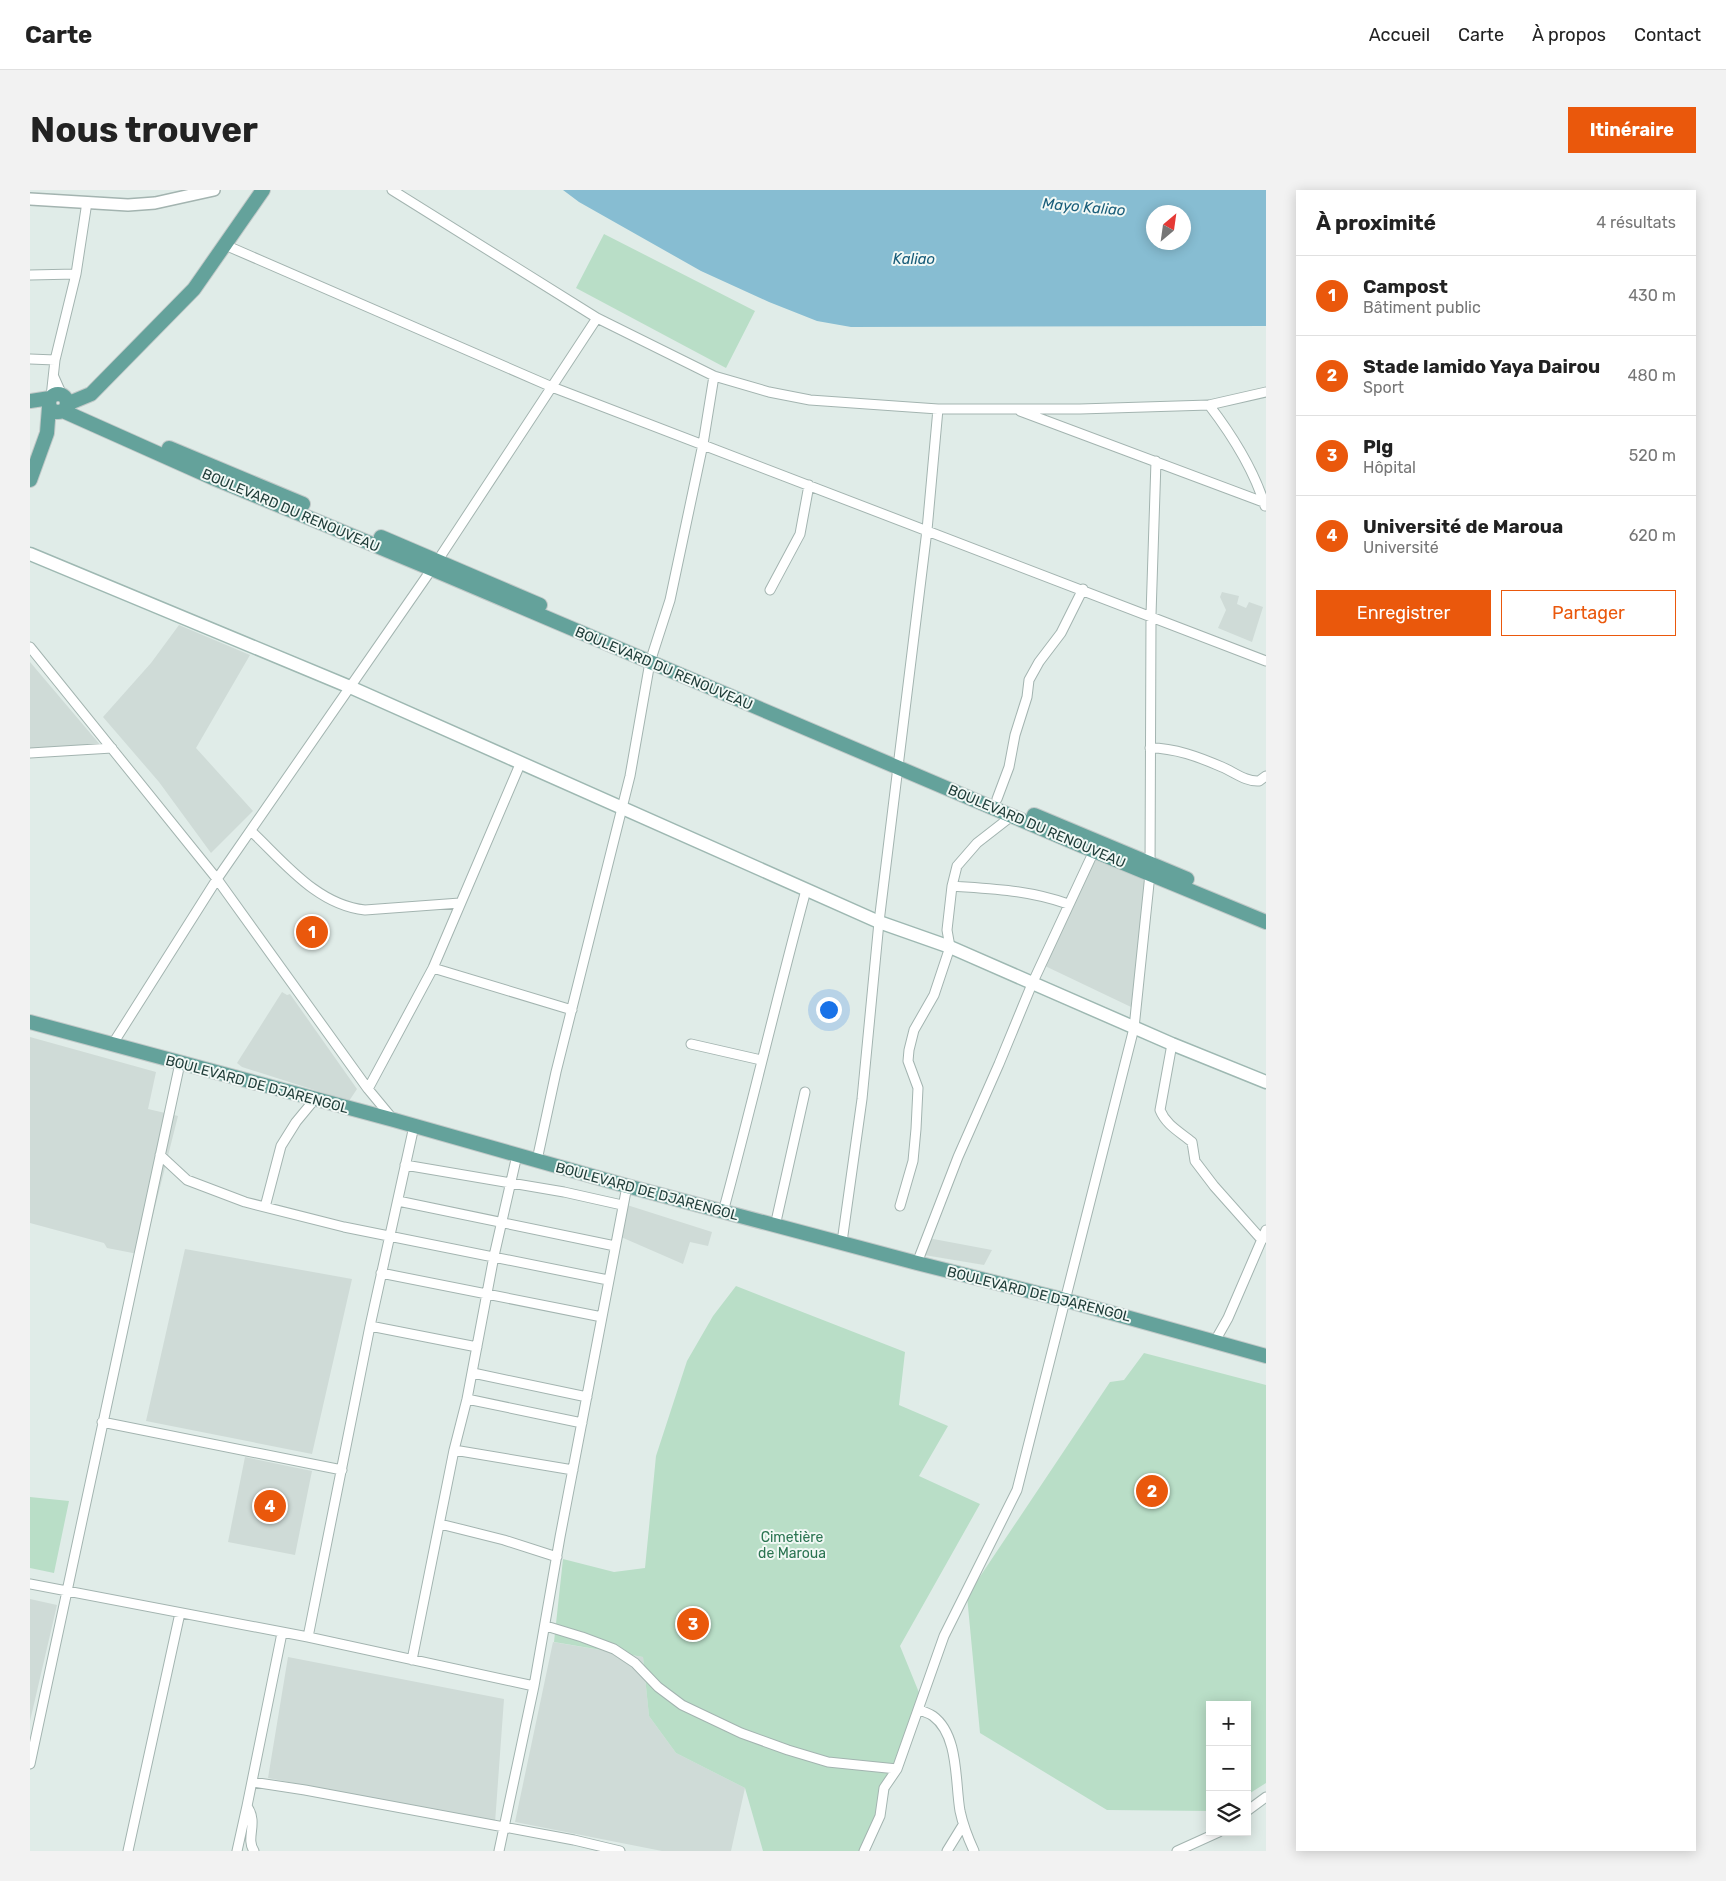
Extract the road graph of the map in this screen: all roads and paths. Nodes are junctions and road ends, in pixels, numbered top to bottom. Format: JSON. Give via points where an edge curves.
{"nodes":[{"id":1,"x":214,"y":190,"type":"edge"},
{"id":2,"x":263,"y":190,"type":"edge"},
{"id":3,"x":392,"y":190,"type":"edge"},
{"id":4,"x":30,"y":199,"type":"edge"},
{"id":5,"x":87,"y":202,"type":"junction"},
{"id":6,"x":225,"y":245,"type":"junction"},
{"id":7,"x":76,"y":274,"type":"junction"},
{"id":8,"x":30,"y":275,"type":"edge"},
{"id":9,"x":597,"y":318,"type":"junction"},
{"id":10,"x":30,"y":360,"type":"edge"},
{"id":11,"x":55,"y":360,"type":"junction"},
{"id":12,"x":714,"y":376,"type":"junction"},
{"id":13,"x":552,"y":387,"type":"junction"},
{"id":14,"x":1266,"y":392,"type":"edge"},
{"id":15,"x":30,"y":401,"type":"edge"},
{"id":16,"x":59,"y":403,"type":"junction"},
{"id":17,"x":1209,"y":405,"type":"junction"},
{"id":18,"x":938,"y":409,"type":"junction"},
{"id":19,"x":1014,"y":409,"type":"junction"},
{"id":20,"x":703,"y":444,"type":"junction"},
{"id":21,"x":1156,"y":462,"type":"junction"},
{"id":22,"x":30,"y":480,"type":"edge"},
{"id":23,"x":809,"y":485,"type":"junction"},
{"id":24,"x":1265,"y":505,"type":"edge"},
{"id":25,"x":927,"y":530,"type":"junction"},
{"id":26,"x":30,"y":554,"type":"edge"},
{"id":27,"x":435,"y":564,"type":"junction"},
{"id":28,"x":1083,"y":589,"type":"junction"},
{"id":29,"x":770,"y":590,"type":"dead end"},
{"id":30,"x":1151,"y":615,"type":"junction"},
{"id":31,"x":30,"y":647,"type":"edge"},
{"id":32,"x":651,"y":658,"type":"junction"},
{"id":33,"x":1266,"y":661,"type":"edge"},
{"id":34,"x":350,"y":687,"type":"junction"},
{"id":35,"x":112,"y":748,"type":"junction"},
{"id":36,"x":1150,"y":748,"type":"junction"},
{"id":37,"x":30,"y":753,"type":"edge"},
{"id":38,"x":521,"y":762,"type":"junction"},
{"id":39,"x":899,"y":762,"type":"junction"},
{"id":40,"x":1266,"y":776,"type":"edge"},
{"id":41,"x":997,"y":799,"type":"junction"},
{"id":42,"x":622,"y":806,"type":"junction"},
{"id":43,"x":1013,"y":815,"type":"junction"},
{"id":44,"x":251,"y":831,"type":"junction"},
{"id":45,"x":1094,"y":851,"type":"junction"},
{"id":46,"x":1150,"y":869,"type":"junction"},
{"id":47,"x":217,"y":878,"type":"junction"},
{"id":48,"x":952,"y":886,"type":"junction"},
{"id":49,"x":806,"y":890,"type":"junction"},
{"id":50,"x":460,"y":903,"type":"junction"},
{"id":51,"x":1068,"y":904,"type":"junction"},
{"id":52,"x":1266,"y":912,"type":"edge"},
{"id":53,"x":879,"y":922,"type":"junction"},
{"id":54,"x":1266,"y":922,"type":"edge"},
{"id":55,"x":950,"y":947,"type":"junction"},
{"id":56,"x":433,"y":968,"type":"junction"},
{"id":57,"x":1032,"y":984,"type":"junction"},
{"id":58,"x":572,"y":1010,"type":"junction"},
{"id":59,"x":30,"y":1022,"type":"edge"},
{"id":60,"x":1134,"y":1028,"type":"junction"},
{"id":61,"x":690,"y":1044,"type":"dead end"},
{"id":62,"x":1172,"y":1044,"type":"junction"},
{"id":63,"x":112,"y":1045,"type":"junction"},
{"id":64,"x":761,"y":1060,"type":"junction"},
{"id":65,"x":180,"y":1063,"type":"junction"},
{"id":66,"x":1266,"y":1082,"type":"edge"},
{"id":67,"x":368,"y":1089,"type":"junction"},
{"id":68,"x":805,"y":1092,"type":"dead end"},
{"id":69,"x":315,"y":1099,"type":"junction"},
{"id":70,"x":394,"y":1120,"type":"junction"},
{"id":71,"x":414,"y":1126,"type":"junction"},
{"id":72,"x":160,"y":1155,"type":"junction"},
{"id":73,"x":517,"y":1155,"type":"junction"},
{"id":74,"x":536,"y":1160,"type":"junction"},
{"id":75,"x":405,"y":1165,"type":"junction"},
{"id":76,"x":510,"y":1184,"type":"junction"},
{"id":77,"x":627,"y":1186,"type":"junction"},
{"id":78,"x":398,"y":1201,"type":"junction"},
{"id":79,"x":622,"y":1204,"type":"junction"},
{"id":80,"x":900,"y":1206,"type":"dead end"},
{"id":81,"x":265,"y":1208,"type":"junction"},
{"id":82,"x":723,"y":1212,"type":"junction"},
{"id":83,"x":501,"y":1222,"type":"junction"},
{"id":84,"x":775,"y":1226,"type":"junction"},
{"id":85,"x":1266,"y":1230,"type":"edge"},
{"id":86,"x":390,"y":1235,"type":"junction"},
{"id":87,"x":1262,"y":1240,"type":"junction"},
{"id":88,"x":842,"y":1242,"type":"junction"},
{"id":89,"x":615,"y":1246,"type":"junction"},
{"id":90,"x":494,"y":1256,"type":"junction"},
{"id":91,"x":917,"y":1263,"type":"junction"},
{"id":92,"x":381,"y":1273,"type":"junction"},
{"id":93,"x":608,"y":1280,"type":"junction"},
{"id":94,"x":487,"y":1292,"type":"junction"},
{"id":95,"x":1065,"y":1300,"type":"junction"},
{"id":96,"x":602,"y":1317,"type":"junction"},
{"id":97,"x":370,"y":1326,"type":"junction"},
{"id":98,"x":1215,"y":1341,"type":"junction"},
{"id":99,"x":478,"y":1347,"type":"junction"},
{"id":100,"x":1266,"y":1356,"type":"edge"},
{"id":101,"x":472,"y":1373,"type":"junction"},
{"id":102,"x":587,"y":1397,"type":"junction"},
{"id":103,"x":467,"y":1399,"type":"junction"},
{"id":104,"x":102,"y":1422,"type":"junction"},
{"id":105,"x":582,"y":1422,"type":"junction"},
{"id":106,"x":454,"y":1450,"type":"junction"},
{"id":107,"x":342,"y":1470,"type":"junction"},
{"id":108,"x":573,"y":1470,"type":"junction"},
{"id":109,"x":440,"y":1524,"type":"junction"},
{"id":110,"x":557,"y":1556,"type":"junction"},
{"id":111,"x":30,"y":1584,"type":"edge"},
{"id":112,"x":66,"y":1591,"type":"junction"},
{"id":113,"x":180,"y":1613,"type":"junction"},
{"id":114,"x":546,"y":1626,"type":"junction"},
{"id":115,"x":282,"y":1633,"type":"junction"},
{"id":116,"x":308,"y":1637,"type":"junction"},
{"id":117,"x":412,"y":1660,"type":"junction"},
{"id":118,"x":534,"y":1686,"type":"junction"},
{"id":119,"x":919,"y":1709,"type":"junction"},
{"id":120,"x":30,"y":1764,"type":"edge"},
{"id":121,"x":897,"y":1768,"type":"junction"},
{"id":122,"x":252,"y":1782,"type":"junction"},
{"id":123,"x":1266,"y":1797,"type":"edge"},
{"id":124,"x":247,"y":1806,"type":"junction"},
{"id":125,"x":1251,"y":1808,"type":"edge"},
{"id":126,"x":963,"y":1825,"type":"junction"},
{"id":127,"x":503,"y":1828,"type":"junction"},
{"id":128,"x":1210,"y":1836,"type":"edge"},
{"id":129,"x":128,"y":1851,"type":"edge"},
{"id":130,"x":237,"y":1851,"type":"edge"},
{"id":131,"x":254,"y":1851,"type":"edge"},
{"id":132,"x":499,"y":1851,"type":"edge"},
{"id":133,"x":620,"y":1851,"type":"edge"},
{"id":134,"x":864,"y":1851,"type":"edge"},
{"id":135,"x":947,"y":1851,"type":"edge"},
{"id":136,"x":974,"y":1851,"type":"edge"},
{"id":137,"x":1177,"y":1851,"type":"edge"}],
"edges":[{"from":1,"to":5,"type":"street","via":[[155,203]]},
{"from":2,"to":6,"type":"main road"},
{"from":3,"to":9,"type":"street"},
{"from":4,"to":5,"type":"street"},
{"from":5,"to":7,"type":"street"},
{"from":6,"to":13,"type":"street"},
{"from":6,"to":16,"type":"main road","via":[[194,289],[91,394]]},
{"from":7,"to":8,"type":"street"},
{"from":7,"to":11,"type":"street"},
{"from":9,"to":12,"type":"street"},
{"from":9,"to":13,"type":"street"},
{"from":10,"to":11,"type":"street"},
{"from":11,"to":16,"type":"street","via":[[54,377]]},
{"from":12,"to":18,"type":"street","via":[[810,400]]},
{"from":12,"to":20,"type":"street"},
{"from":13,"to":20,"type":"street"},
{"from":13,"to":27,"type":"street"},
{"from":14,"to":17,"type":"street"},
{"from":15,"to":16,"type":"main road"},
{"from":16,"to":22,"type":"main road"},
{"from":16,"to":27,"type":"main road","name":"BOULEVARD DU RENOUVEAU","via":[[213,478]]},
{"from":17,"to":19,"type":"street"},
{"from":17,"to":24,"type":"street","via":[[1231,436]]},
{"from":18,"to":19,"type":"street"},
{"from":18,"to":25,"type":"street"},
{"from":19,"to":21,"type":"street"},
{"from":20,"to":23,"type":"street"},
{"from":20,"to":32,"type":"street","via":[[670,600]]},
{"from":21,"to":24,"type":"street"},
{"from":21,"to":30,"type":"street"},
{"from":23,"to":25,"type":"street"},
{"from":23,"to":29,"type":"street","via":[[800,534]]},
{"from":25,"to":28,"type":"street"},
{"from":25,"to":39,"type":"street"},
{"from":26,"to":34,"type":"main road"},
{"from":27,"to":32,"type":"main road","name":"BOULEVARD DU RENOUVEAU"},
{"from":27,"to":34,"type":"street"},
{"from":28,"to":30,"type":"street"},
{"from":28,"to":41,"type":"street","via":[[1061,633],[1029,680],[1009,767]]},
{"from":30,"to":33,"type":"street"},
{"from":30,"to":36,"type":"street"},
{"from":31,"to":35,"type":"street"},
{"from":32,"to":39,"type":"main road","name":"BOULEVARD DU RENOUVEAU"},
{"from":32,"to":42,"type":"street"},
{"from":34,"to":38,"type":"main road"},
{"from":34,"to":44,"type":"street"},
{"from":35,"to":37,"type":"street"},
{"from":35,"to":47,"type":"street"},
{"from":36,"to":40,"type":"street","via":[[1184,753],[1250,780],[1259,781]]},
{"from":36,"to":46,"type":"street"},
{"from":38,"to":42,"type":"main road"},
{"from":38,"to":50,"type":"street"},
{"from":39,"to":41,"type":"main road","name":"BOULEVARD DU RENOUVEAU"},
{"from":39,"to":43,"type":"main road","name":"BOULEVARD DU RENOUVEAU"},
{"from":39,"to":53,"type":"street"},
{"from":41,"to":46,"type":"main road","name":"BOULEVARD DU RENOUVEAU"},
{"from":42,"to":49,"type":"main road"},
{"from":42,"to":58,"type":"street"},
{"from":43,"to":45,"type":"main road","name":"BOULEVARD DU RENOUVEAU"},
{"from":43,"to":48,"type":"street","via":[[965,854],[957,866]]},
{"from":44,"to":47,"type":"street"},
{"from":44,"to":50,"type":"street","via":[[314,890],[344,906],[365,910]]},
{"from":45,"to":46,"type":"main road","name":"BOULEVARD DU RENOUVEAU"},
{"from":45,"to":51,"type":"street"},
{"from":46,"to":52,"type":"main road","name":"BOULEVARD DU RENOUVEAU"},
{"from":46,"to":54,"type":"main road","name":"BOULEVARD DU RENOUVEAU"},
{"from":46,"to":60,"type":"street"},
{"from":47,"to":63,"type":"street"},
{"from":47,"to":67,"type":"street"},
{"from":48,"to":51,"type":"street","via":[[1020,891]]},
{"from":48,"to":55,"type":"street","via":[[947,935]]},
{"from":49,"to":53,"type":"main road"},
{"from":49,"to":64,"type":"street"},
{"from":50,"to":56,"type":"street"},
{"from":51,"to":57,"type":"street"},
{"from":53,"to":55,"type":"main road"},
{"from":53,"to":88,"type":"street","via":[[862,1099]]},
{"from":55,"to":57,"type":"main road"},
{"from":55,"to":80,"type":"street","via":[[934,995],[914,1030],[909,1050],[908,1061],[918,1088],[916,1129],[913,1161]]},
{"from":56,"to":58,"type":"street"},
{"from":56,"to":67,"type":"street"},
{"from":57,"to":60,"type":"main road"},
{"from":57,"to":91,"type":"street"},
{"from":58,"to":74,"type":"street"},
{"from":59,"to":63,"type":"main road","name":"BOULEVARD DE DJARENGOL"},
{"from":60,"to":62,"type":"main road"},
{"from":60,"to":95,"type":"street"},
{"from":61,"to":64,"type":"street"},
{"from":62,"to":66,"type":"main road"},
{"from":62,"to":87,"type":"street","via":[[1160,1110],[1171,1126],[1192,1142],[1195,1161]]},
{"from":63,"to":65,"type":"main road","name":"BOULEVARD DE DJARENGOL"},
{"from":64,"to":82,"type":"street"},
{"from":65,"to":69,"type":"main road","name":"BOULEVARD DE DJARENGOL"},
{"from":65,"to":72,"type":"street"},
{"from":67,"to":70,"type":"street"},
{"from":68,"to":84,"type":"street"},
{"from":69,"to":70,"type":"main road","name":"BOULEVARD DE DJARENGOL"},
{"from":69,"to":81,"type":"street","via":[[281,1146]]},
{"from":70,"to":71,"type":"main road","name":"BOULEVARD DE DJARENGOL"},
{"from":71,"to":73,"type":"main road","name":"BOULEVARD DE DJARENGOL"},
{"from":71,"to":75,"type":"street"},
{"from":72,"to":81,"type":"street","via":[[186,1180]]},
{"from":72,"to":104,"type":"street"},
{"from":73,"to":74,"type":"main road","name":"BOULEVARD DE DJARENGOL"},
{"from":73,"to":76,"type":"street"},
{"from":74,"to":77,"type":"main road","name":"BOULEVARD DE DJARENGOL"},
{"from":75,"to":76,"type":"street"},
{"from":75,"to":78,"type":"street"},
{"from":76,"to":79,"type":"street"},
{"from":76,"to":83,"type":"street"},
{"from":77,"to":79,"type":"street"},
{"from":77,"to":82,"type":"main road","name":"BOULEVARD DE DJARENGOL"},
{"from":78,"to":83,"type":"street"},
{"from":78,"to":86,"type":"street"},
{"from":79,"to":89,"type":"street"},
{"from":81,"to":86,"type":"street"},
{"from":82,"to":84,"type":"main road","name":"BOULEVARD DE DJARENGOL"},
{"from":83,"to":89,"type":"street"},
{"from":83,"to":90,"type":"street"},
{"from":84,"to":88,"type":"main road","name":"BOULEVARD DE DJARENGOL"},
{"from":85,"to":87,"type":"street"},
{"from":86,"to":90,"type":"street"},
{"from":86,"to":92,"type":"street"},
{"from":87,"to":98,"type":"street"},
{"from":88,"to":91,"type":"main road","name":"BOULEVARD DE DJARENGOL"},
{"from":89,"to":93,"type":"street"},
{"from":90,"to":93,"type":"street"},
{"from":90,"to":94,"type":"street"},
{"from":91,"to":95,"type":"main road","name":"BOULEVARD DE DJARENGOL"},
{"from":92,"to":94,"type":"street"},
{"from":92,"to":97,"type":"street"},
{"from":93,"to":96,"type":"street"},
{"from":94,"to":96,"type":"street"},
{"from":94,"to":99,"type":"street"},
{"from":95,"to":98,"type":"main road","name":"BOULEVARD DE DJARENGOL"},
{"from":95,"to":119,"type":"street","via":[[1017,1490],[944,1636]]},
{"from":96,"to":102,"type":"street"},
{"from":97,"to":99,"type":"street"},
{"from":97,"to":107,"type":"street"},
{"from":98,"to":100,"type":"main road","name":"BOULEVARD DE DJARENGOL"},
{"from":99,"to":101,"type":"street"},
{"from":101,"to":102,"type":"street"},
{"from":101,"to":103,"type":"street"},
{"from":102,"to":105,"type":"street"},
{"from":103,"to":105,"type":"street"},
{"from":103,"to":106,"type":"street"},
{"from":104,"to":107,"type":"street"},
{"from":104,"to":112,"type":"street"},
{"from":105,"to":108,"type":"street"},
{"from":106,"to":108,"type":"street"},
{"from":106,"to":109,"type":"street"},
{"from":107,"to":116,"type":"street"},
{"from":108,"to":110,"type":"street"},
{"from":109,"to":110,"type":"street"},
{"from":109,"to":117,"type":"street"},
{"from":110,"to":114,"type":"street"},
{"from":111,"to":112,"type":"street"},
{"from":112,"to":113,"type":"street"},
{"from":112,"to":120,"type":"street"},
{"from":113,"to":115,"type":"street"},
{"from":113,"to":129,"type":"street"},
{"from":114,"to":118,"type":"street"},
{"from":114,"to":121,"type":"street","via":[[614,1649],[635,1663],[658,1688],[682,1705],[741,1733],[828,1762]]},
{"from":115,"to":116,"type":"street"},
{"from":115,"to":122,"type":"street"},
{"from":116,"to":117,"type":"street"},
{"from":117,"to":118,"type":"street"},
{"from":118,"to":127,"type":"street"},
{"from":119,"to":121,"type":"street"},
{"from":119,"to":126,"type":"street","via":[[941,1723],[947,1734],[955,1760]]},
{"from":121,"to":134,"type":"street","via":[[884,1788],[880,1816]]},
{"from":122,"to":124,"type":"street"},
{"from":122,"to":127,"type":"street"},
{"from":123,"to":125,"type":"street"},
{"from":124,"to":130,"type":"street"},
{"from":124,"to":131,"type":"street","via":[[253,1820],[251,1844]]},
{"from":126,"to":135,"type":"street"},
{"from":126,"to":136,"type":"street"},
{"from":127,"to":132,"type":"street"},
{"from":127,"to":133,"type":"street"},
{"from":128,"to":137,"type":"street"}]}
